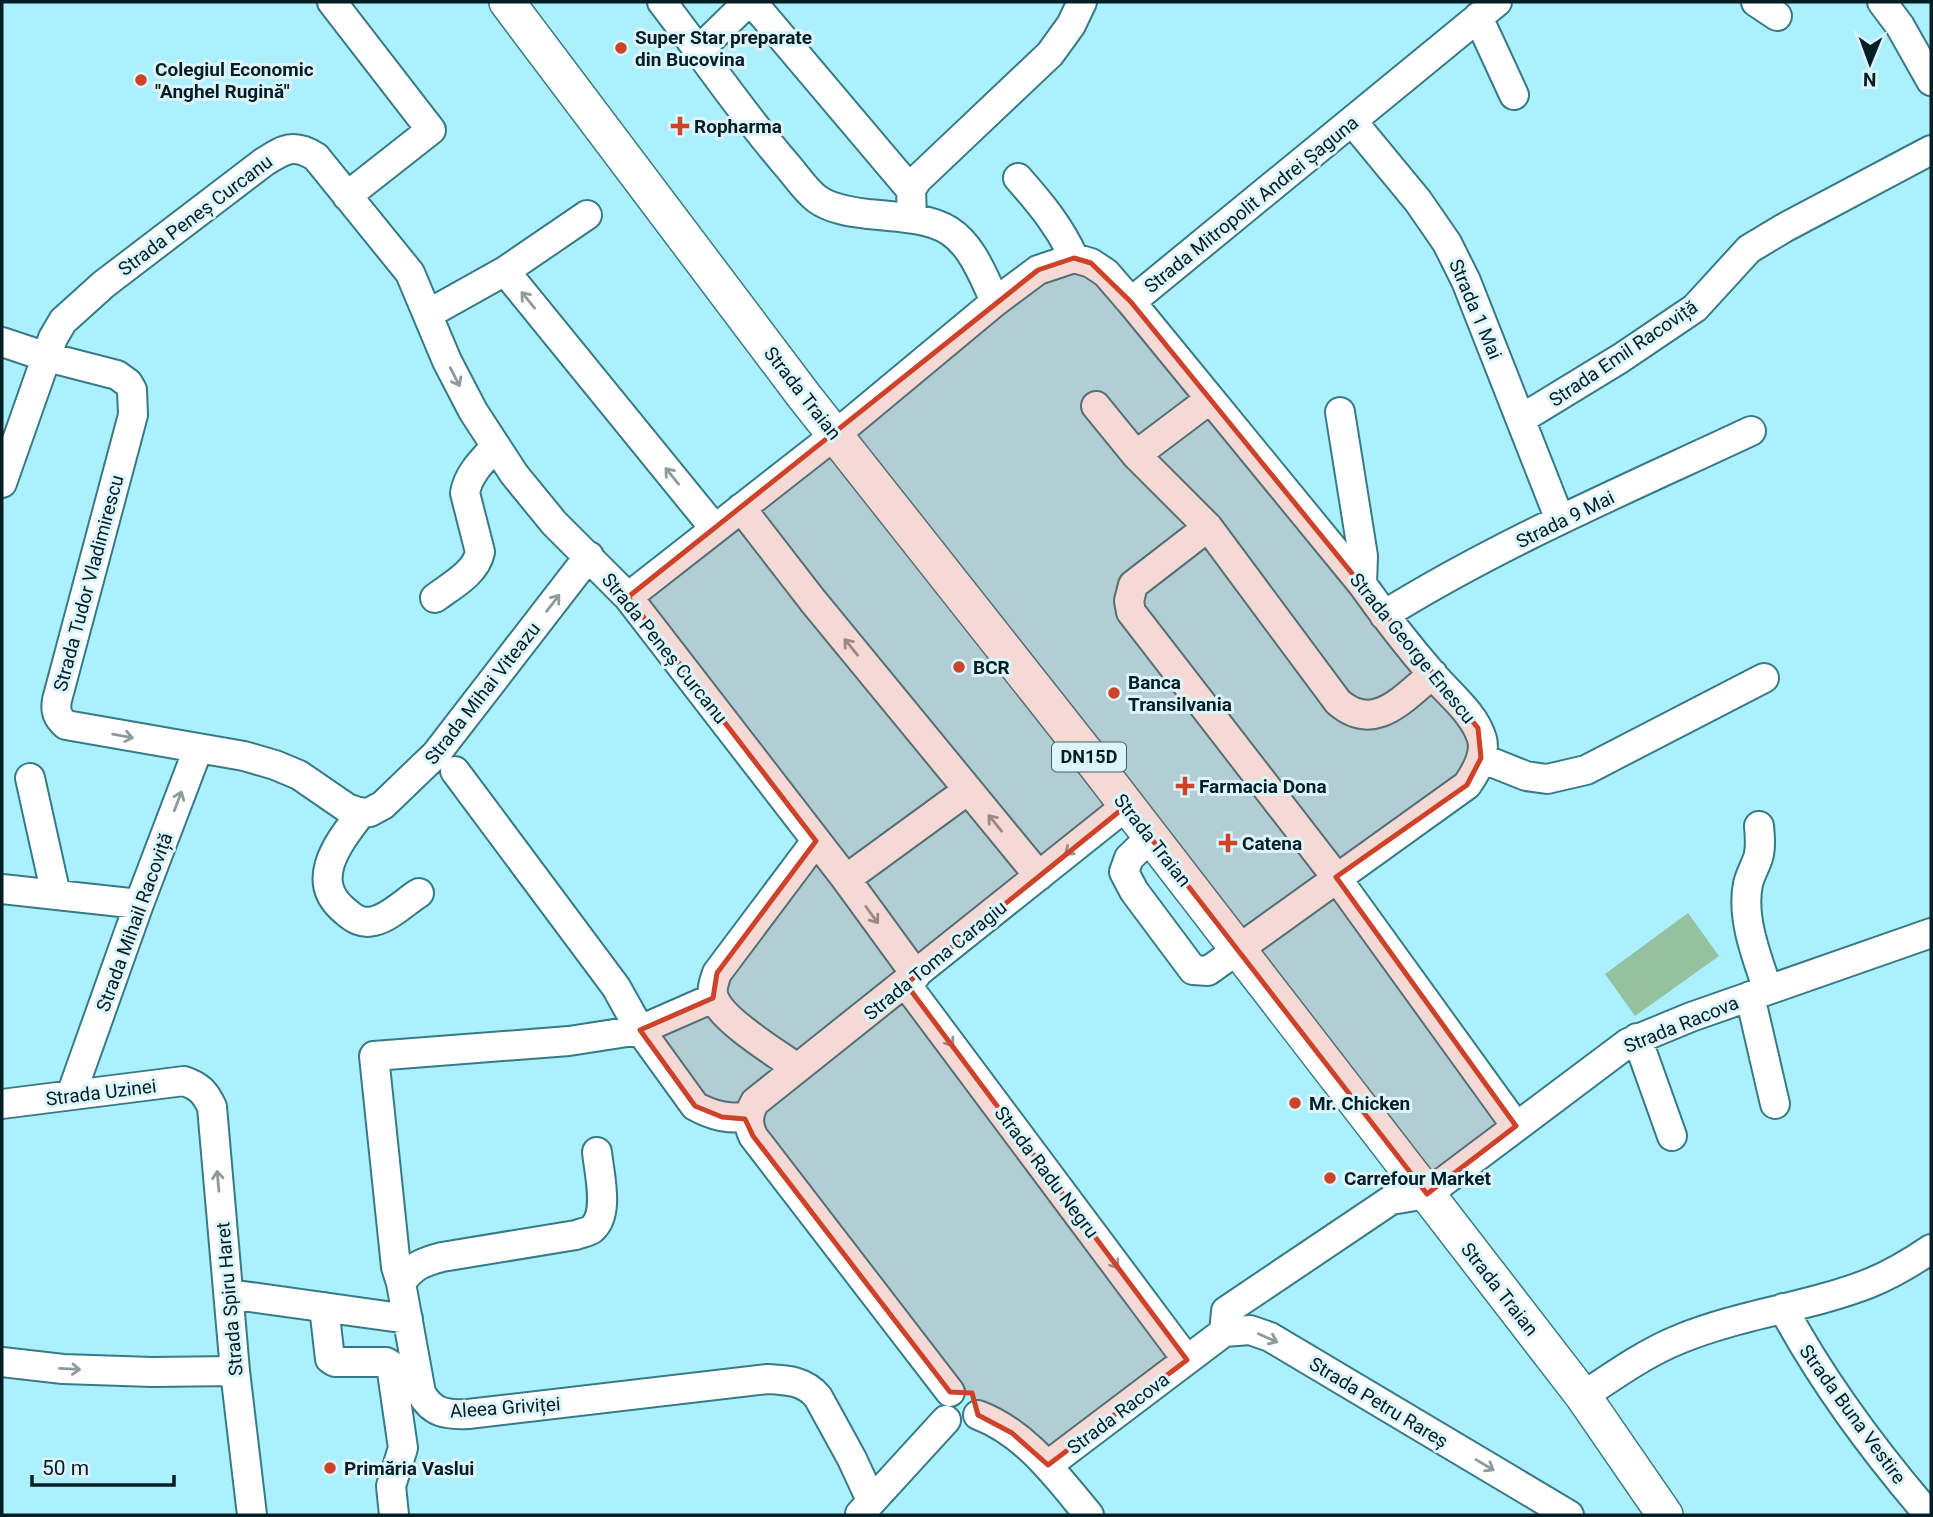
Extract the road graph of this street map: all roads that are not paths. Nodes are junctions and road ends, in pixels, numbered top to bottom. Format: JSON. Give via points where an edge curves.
{"nodes":[{"id":1,"x":332,"y":2,"type":"edge"},
{"id":2,"x":508,"y":2,"type":"edge"},
{"id":3,"x":662,"y":2,"type":"edge"},
{"id":4,"x":750,"y":2,"type":"edge"},
{"id":5,"x":1082,"y":2,"type":"edge"},
{"id":6,"x":1882,"y":2,"type":"edge"},
{"id":7,"x":1487,"y":10,"type":"edge"},
{"id":8,"x":699,"y":50,"type":"junction"},
{"id":9,"x":1931,"y":81,"type":"edge"},
{"id":10,"x":1514,"y":95,"type":"dead end"},
{"id":11,"x":1352,"y":121,"type":"junction"},
{"id":12,"x":1931,"y":150,"type":"edge"},
{"id":13,"x":1018,"y":178,"type":"dead end"},
{"id":14,"x":911,"y":190,"type":"junction"},
{"id":15,"x":347,"y":195,"type":"junction"},
{"id":16,"x":587,"y":215,"type":"dead end"},
{"id":17,"x":912,"y":218,"type":"junction"},
{"id":18,"x":1074,"y":258,"type":"junction"},
{"id":19,"x":505,"y":271,"type":"junction"},
{"id":20,"x":995,"y":302,"type":"junction"},
{"id":21,"x":1131,"y":302,"type":"junction"},
{"id":22,"x":428,"y":314,"type":"junction"},
{"id":23,"x":2,"y":342,"type":"edge"},
{"id":24,"x":47,"y":357,"type":"junction"},
{"id":25,"x":1209,"y":400,"type":"junction"},
{"id":26,"x":1096,"y":406,"type":"dead end"},
{"id":27,"x":1340,"y":412,"type":"dead end"},
{"id":28,"x":1521,"y":419,"type":"junction"},
{"id":29,"x":1751,"y":431,"type":"dead end"},
{"id":30,"x":835,"y":435,"type":"junction"},
{"id":31,"x":496,"y":446,"type":"junction"},
{"id":32,"x":1136,"y":455,"type":"junction"},
{"id":33,"x":2,"y":484,"type":"edge"},
{"id":34,"x":741,"y":508,"type":"junction"},
{"id":35,"x":1560,"y":520,"type":"junction"},
{"id":36,"x":1208,"y":527,"type":"junction"},
{"id":37,"x":715,"y":529,"type":"junction"},
{"id":38,"x":589,"y":556,"type":"junction"},
{"id":39,"x":1362,"y":584,"type":"junction"},
{"id":40,"x":628,"y":597,"type":"junction"},
{"id":41,"x":435,"y":598,"type":"dead end"},
{"id":42,"x":1384,"y":615,"type":"junction"},
{"id":43,"x":1433,"y":674,"type":"junction"},
{"id":44,"x":1764,"y":678,"type":"dead end"},
{"id":45,"x":198,"y":749,"type":"junction"},
{"id":46,"x":1481,"y":758,"type":"junction"},
{"id":47,"x":455,"y":771,"type":"dead end"},
{"id":48,"x":30,"y":778,"type":"dead end"},
{"id":49,"x":968,"y":790,"type":"junction"},
{"id":50,"x":1126,"y":806,"type":"junction"},
{"id":51,"x":361,"y":813,"type":"junction"},
{"id":52,"x":1759,"y":826,"type":"dead end"},
{"id":53,"x":1151,"y":837,"type":"junction"},
{"id":54,"x":816,"y":841,"type":"junction"},
{"id":55,"x":1039,"y":876,"type":"junction"},
{"id":56,"x":1336,"y":877,"type":"junction"},
{"id":57,"x":846,"y":879,"type":"junction"},
{"id":58,"x":2,"y":889,"type":"edge"},
{"id":59,"x":419,"y":892,"type":"dead end"},
{"id":60,"x":56,"y":895,"type":"junction"},
{"id":61,"x":139,"y":904,"type":"junction"},
{"id":62,"x":1931,"y":933,"type":"edge"},
{"id":63,"x":1237,"y":949,"type":"junction"},
{"id":64,"x":911,"y":979,"type":"junction"},
{"id":65,"x":1759,"y":993,"type":"junction"},
{"id":66,"x":713,"y":998,"type":"junction"},
{"id":67,"x":639,"y":1030,"type":"junction"},
{"id":68,"x":1637,"y":1038,"type":"junction"},
{"id":69,"x":797,"y":1068,"type":"junction"},
{"id":70,"x":199,"y":1086,"type":"joint"},
{"id":71,"x":71,"y":1095,"type":"junction"},
{"id":72,"x":2,"y":1104,"type":"edge"},
{"id":73,"x":1775,"y":1104,"type":"dead end"},
{"id":74,"x":748,"y":1117,"type":"junction"},
{"id":75,"x":1516,"y":1126,"type":"junction"},
{"id":76,"x":1672,"y":1136,"type":"dead end"},
{"id":77,"x":597,"y":1152,"type":"dead end"},
{"id":78,"x":1427,"y":1194,"type":"junction"},
{"id":79,"x":1931,"y":1249,"type":"edge"},
{"id":80,"x":401,"y":1283,"type":"junction"},
{"id":81,"x":229,"y":1294,"type":"junction"},
{"id":82,"x":324,"y":1307,"type":"junction"},
{"id":83,"x":1783,"y":1308,"type":"junction"},
{"id":84,"x":408,"y":1319,"type":"junction"},
{"id":85,"x":1224,"y":1332,"type":"junction"},
{"id":86,"x":1187,"y":1360,"type":"junction"},
{"id":87,"x":2,"y":1363,"type":"edge"},
{"id":88,"x":236,"y":1371,"type":"junction"},
{"id":89,"x":950,"y":1392,"type":"junction"},
{"id":90,"x":1583,"y":1396,"type":"junction"},
{"id":91,"x":978,"y":1415,"type":"junction"},
{"id":92,"x":946,"y":1420,"type":"junction"},
{"id":93,"x":1048,"y":1465,"type":"junction"},
{"id":94,"x":865,"y":1508,"type":"edge"},
{"id":95,"x":252,"y":1515,"type":"edge"},
{"id":96,"x":394,"y":1515,"type":"edge"},
{"id":97,"x":1089,"y":1515,"type":"edge"},
{"id":98,"x":1569,"y":1515,"type":"edge"},
{"id":99,"x":1665,"y":1515,"type":"edge"},
{"id":100,"x":1929,"y":1515,"type":"edge"}],
"edges":[{"from":1,"to":15,"type":"street","via":[[431,130]]},
{"from":2,"to":30,"type":"main road","name":"Strada Traian","number":"DN15D"},
{"from":3,"to":8,"type":"street"},
{"from":4,"to":8,"type":"street"},
{"from":4,"to":14,"type":"street"},
{"from":5,"to":14,"type":"street","via":[[1050,54]]},
{"from":6,"to":9,"type":"street"},
{"from":7,"to":10,"type":"street"},
{"from":7,"to":11,"type":"street","name":"Strada Mitropolit Andrei Șaguna"},
{"from":8,"to":17,"type":"street","via":[[815,198],[846,211]]},
{"from":11,"to":21,"type":"street","name":"Strada Mitropolit Andrei Șaguna"},
{"from":11,"to":28,"type":"street","name":"Strada 1 Mai","via":[[1447,243]]},
{"from":12,"to":28,"type":"street","name":"Strada Emil Racoviță","via":[[1749,249],[1695,308]]},
{"from":13,"to":18,"type":"street","via":[[1050,214]]},
{"from":14,"to":17,"type":"street"},
{"from":15,"to":22,"type":"street","name":"Strada Peneș Curcanu","via":[[410,273]]},
{"from":15,"to":24,"type":"street","name":"Strada Peneș Curcanu","via":[[316,157],[305,150],[281,151],[104,284],[63,321]]},
{"from":16,"to":19,"type":"street"},
{"from":17,"to":20,"type":"street","via":[[950,229],[976,260]]},
{"from":18,"to":20,"type":"street","via":[[1038,270]]},
{"from":18,"to":21,"type":"street","name":"Strada Mitropolit Andrei Șaguna","via":[[1106,272]]},
{"from":19,"to":22,"type":"street"},
{"from":37,"to":19,"type":"street","one_way":true},
{"from":20,"to":30,"type":"street"},
{"from":21,"to":25,"type":"street","name":"Strada George Enescu"},
{"from":22,"to":31,"type":"street","name":"Strada Peneș Curcanu","one_way":true,"via":[[473,411]]},
{"from":23,"to":24,"type":"street"},
{"from":24,"to":33,"type":"street","name":"Strada Peneș Curcanu"},
{"from":24,"to":45,"type":"street","name":"Strada Tudor Vladimirescu","one_way":true,"via":[[117,375],[128,383],[134,403],[55,708],[66,725]]},
{"from":25,"to":32,"type":"street"},
{"from":25,"to":39,"type":"street","name":"Strada George Enescu"},
{"from":26,"to":32,"type":"street"},
{"from":27,"to":39,"type":"street","via":[[1363,556]]},
{"from":28,"to":35,"type":"street","name":"Strada 1 Mai"},
{"from":29,"to":35,"type":"street","name":"Strada 9 Mai"},
{"from":30,"to":34,"type":"street"},
{"from":30,"to":50,"type":"main road","name":"Strada Traian","number":"DN15D"},
{"from":31,"to":38,"type":"street","name":"Strada Peneș Curcanu","via":[[554,523]]},
{"from":31,"to":41,"type":"street","via":[[466,485],[479,558],[469,572]]},
{"from":32,"to":36,"type":"street"},
{"from":34,"to":37,"type":"street"},
{"from":49,"to":34,"type":"street","one_way":true},
{"from":35,"to":42,"type":"street","name":"Strada 9 Mai"},
{"from":36,"to":43,"type":"street","via":[[1349,711],[1372,716],[1386,711]]},
{"from":36,"to":56,"type":"street","via":[[1133,585],[1131,612]]},
{"from":37,"to":40,"type":"street"},
{"from":38,"to":40,"type":"street","name":"Strada Peneș Curcanu"},
{"from":51,"to":38,"type":"street","name":"Strada Mihai Viteazu","one_way":true,"via":[[383,806],[436,754]]},
{"from":39,"to":42,"type":"street","name":"Strada George Enescu"},
{"from":40,"to":54,"type":"street","name":"Strada Peneș Curcanu"},
{"from":42,"to":43,"type":"street","name":"Strada George Enescu"},
{"from":43,"to":46,"type":"street","name":"Strada George Enescu","via":[[1478,728],[1483,742]]},
{"from":44,"to":46,"type":"street","via":[[1586,770],[1547,779],[1526,776]]},
{"from":45,"to":51,"type":"street","name":"Strada Tudor Vladimirescu","via":[[275,765]]},
{"from":61,"to":45,"type":"street","name":"Strada Mihail Racoviță","one_way":true},
{"from":46,"to":56,"type":"street","via":[[1467,785]]},
{"from":47,"to":67,"type":"street","via":[[616,987]]},
{"from":48,"to":60,"type":"street"},
{"from":55,"to":49,"type":"street","one_way":true},
{"from":49,"to":57,"type":"street"},
{"from":50,"to":53,"type":"main road","name":"Strada Traian","number":"DN15D"},
{"from":50,"to":55,"type":"street","name":"Strada Toma Caragiu","one_way":true},
{"from":51,"to":59,"type":"street","via":[[331,858],[328,880],[333,899],[362,923],[376,921]]},
{"from":52,"to":65,"type":"street","via":[[1759,857],[1748,884]]},
{"from":53,"to":63,"type":"main road","name":"Strada Traian","number":"DN15D"},
{"from":53,"to":63,"type":"street","via":[[1129,858],[1124,872],[1193,970],[1208,971]]},
{"from":54,"to":57,"type":"street","name":"Strada Peneș Curcanu"},
{"from":54,"to":66,"type":"street","via":[[717,973]]},
{"from":55,"to":64,"type":"street","name":"Strada Toma Caragiu"},
{"from":56,"to":63,"type":"street"},
{"from":56,"to":75,"type":"street"},
{"from":57,"to":64,"type":"street","name":"Strada Peneș Curcanu","one_way":true},
{"from":58,"to":60,"type":"street"},
{"from":60,"to":61,"type":"street"},
{"from":61,"to":71,"type":"street","name":"Strada Mihail Racoviță"},
{"from":62,"to":65,"type":"street","name":"Strada Racova"},
{"from":63,"to":78,"type":"main road","name":"Strada Traian","number":"DN15D"},
{"from":64,"to":69,"type":"street","name":"Strada Toma Caragiu"},
{"from":64,"to":86,"type":"street","name":"Strada Radu Negru","one_way":true},
{"from":65,"to":68,"type":"street","name":"Strada Racova"},
{"from":65,"to":73,"type":"street"},
{"from":66,"to":67,"type":"street"},
{"from":66,"to":69,"type":"street","via":[[731,1020]]},
{"from":67,"to":74,"type":"street","via":[[695,1106],[722,1117]]},
{"from":67,"to":80,"type":"street","name":"Aleea Griviței","via":[[569,1041],[374,1056]]},
{"from":68,"to":75,"type":"street","name":"Strada Racova"},
{"from":68,"to":76,"type":"street"},
{"from":69,"to":74,"type":"street","name":"Strada Toma Caragiu","via":[[755,1102]]},
{"from":70,"to":71,"type":"street","name":"Strada Uzinei","via":[[184,1081]]},
{"from":81,"to":70,"type":"street","name":"Strada Spiru Haret","one_way":true,"via":[[212,1107]]},
{"from":71,"to":72,"type":"street","name":"Strada Uzinei"},
{"from":74,"to":89,"type":"street","via":[[752,1136]]},
{"from":75,"to":78,"type":"street","name":"Strada Racova"},
{"from":77,"to":80,"type":"street","via":[[603,1210],[591,1230],[442,1257],[421,1263]]},
{"from":78,"to":85,"type":"street","via":[[1391,1200],[1226,1311]]},
{"from":78,"to":90,"type":"main road","name":"Strada Traian","number":"DN15D"},
{"from":79,"to":83,"type":"street","via":[[1871,1283]]},
{"from":80,"to":84,"type":"street","name":"Aleea Griviței"},
{"from":81,"to":82,"type":"street"},
{"from":81,"to":88,"type":"street","name":"Strada Spiru Haret"},
{"from":82,"to":84,"type":"street"},
{"from":82,"to":96,"type":"street","via":[[330,1359],[391,1365],[403,1448],[391,1486]]},
{"from":83,"to":90,"type":"street","via":[[1678,1339]]},
{"from":83,"to":100,"type":"street","name":"Strada Buna Vestire","via":[[1872,1447]]},
{"from":84,"to":94,"type":"street","name":"Aleea Griviței","via":[[421,1393],[426,1403],[448,1415],[768,1379],[802,1384],[811,1389],[839,1435]]},
{"from":85,"to":86,"type":"street"},
{"from":85,"to":98,"type":"street","name":"Strada Petru Rareș","one_way":true,"via":[[1250,1330],[1270,1337]]},
{"from":86,"to":93,"type":"street","name":"Strada Racova"},
{"from":87,"to":88,"type":"street","one_way":true,"via":[[152,1373]]},
{"from":88,"to":95,"type":"street","name":"Strada Spiru Haret"},
{"from":89,"to":91,"type":"street","via":[[972,1393],[979,1403]]},
{"from":89,"to":92,"type":"street","via":[[941,1408]]},
{"from":90,"to":99,"type":"main road","name":"Strada Traian","number":"DN15D"},
{"from":91,"to":92,"type":"street","via":[[963,1427]]},
{"from":91,"to":93,"type":"street","name":"Strada Racova","via":[[1012,1433]]},
{"from":92,"to":94,"type":"street"},
{"from":93,"to":97,"type":"street","name":"Strada Racova"}]}
